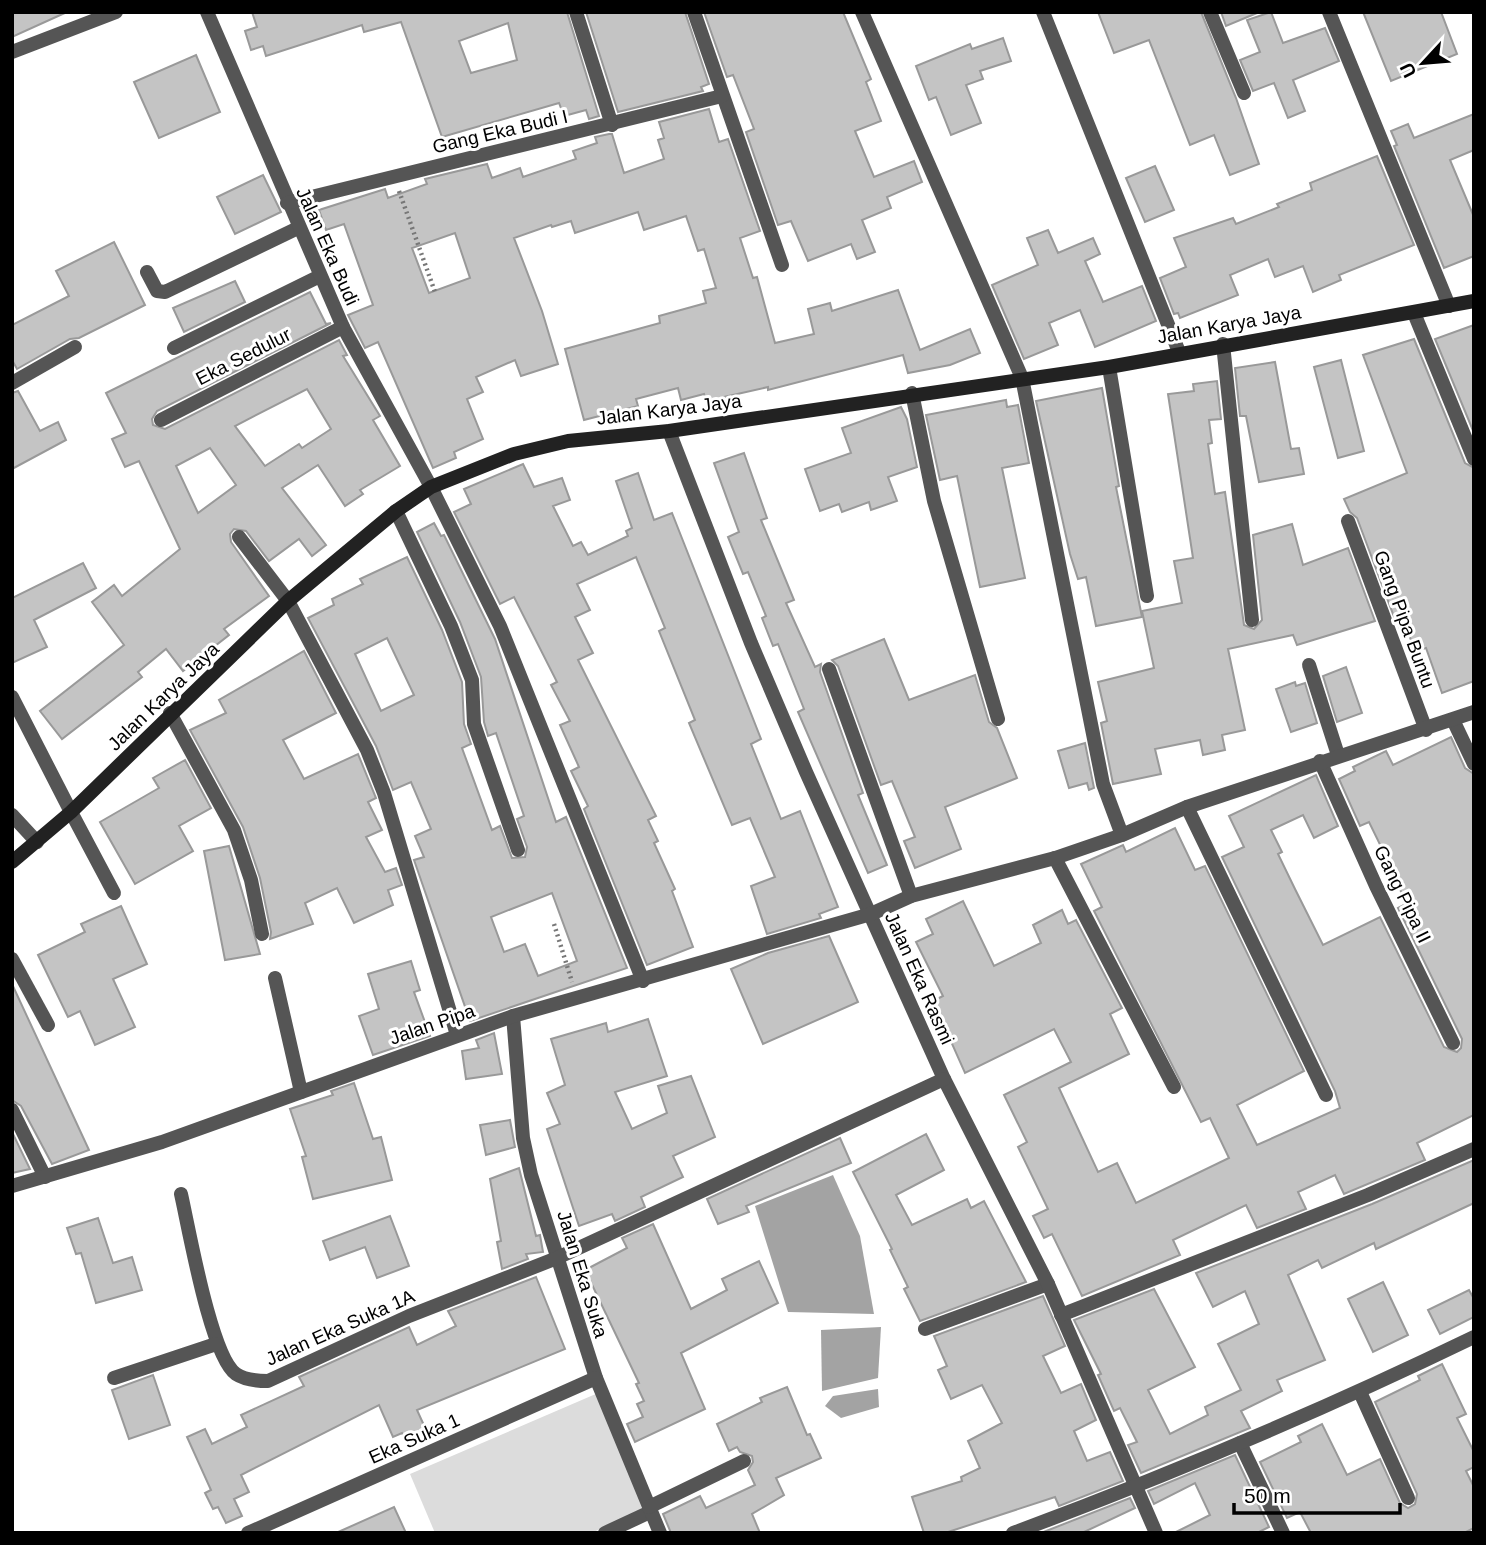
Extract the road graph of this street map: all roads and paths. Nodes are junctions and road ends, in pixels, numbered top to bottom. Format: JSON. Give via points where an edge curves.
{"nodes":[{"id":1,"x":116,"y":12,"type":"edge"},
{"id":2,"x":207,"y":12,"type":"edge"},
{"id":3,"x":576,"y":12,"type":"edge"},
{"id":4,"x":694,"y":12,"type":"edge"},
{"id":5,"x":862,"y":12,"type":"edge"},
{"id":6,"x":1043,"y":12,"type":"edge"},
{"id":7,"x":1210,"y":12,"type":"edge"},
{"id":8,"x":1329,"y":12,"type":"edge"},
{"id":9,"x":12,"y":52,"type":"edge"},
{"id":10,"x":1244,"y":93,"type":"dead end"},
{"id":11,"x":722,"y":96,"type":"junction"},
{"id":12,"x":612,"y":125,"type":"junction"},
{"id":13,"x":393,"y":176,"type":"junction"},
{"id":14,"x":287,"y":203,"type":"junction"},
{"id":15,"x":298,"y":228,"type":"junction"},
{"id":16,"x":782,"y":265,"type":"dead end"},
{"id":17,"x":147,"y":272,"type":"dead end"},
{"id":18,"x":320,"y":276,"type":"junction"},
{"id":19,"x":435,"y":292,"type":"dead end"},
{"id":20,"x":1474,"y":301,"type":"edge"},
{"id":21,"x":1449,"y":306,"type":"junction"},
{"id":22,"x":1414,"y":313,"type":"junction"},
{"id":23,"x":343,"y":327,"type":"junction"},
{"id":24,"x":1223,"y":345,"type":"junction"},
{"id":25,"x":75,"y":347,"type":"dead end"},
{"id":26,"x":174,"y":348,"type":"dead end"},
{"id":27,"x":1179,"y":352,"type":"junction"},
{"id":28,"x":1109,"y":367,"type":"junction"},
{"id":29,"x":1022,"y":378,"type":"junction"},
{"id":30,"x":12,"y":383,"type":"edge"},
{"id":31,"x":912,"y":393,"type":"junction"},
{"id":32,"x":161,"y":420,"type":"dead end"},
{"id":33,"x":669,"y":431,"type":"junction"},
{"id":34,"x":1474,"y":458,"type":"edge"},
{"id":35,"x":431,"y":487,"type":"junction"},
{"id":36,"x":396,"y":511,"type":"junction"},
{"id":37,"x":1348,"y":522,"type":"dead end"},
{"id":38,"x":239,"y":537,"type":"dead end"},
{"id":39,"x":1147,"y":596,"type":"dead end"},
{"id":40,"x":288,"y":601,"type":"junction"},
{"id":41,"x":1252,"y":620,"type":"dead end"},
{"id":42,"x":1309,"y":665,"type":"dead end"},
{"id":43,"x":829,"y":669,"type":"dead end"},
{"id":44,"x":12,"y":696,"type":"edge"},
{"id":45,"x":1474,"y":712,"type":"edge"},
{"id":46,"x":170,"y":713,"type":"junction"},
{"id":47,"x":999,"y":719,"type":"dead end"},
{"id":48,"x":1454,"y":720,"type":"junction"},
{"id":49,"x":1426,"y":730,"type":"junction"},
{"id":50,"x":1338,"y":755,"type":"junction"},
{"id":51,"x":1320,"y":761,"type":"junction"},
{"id":52,"x":1474,"y":765,"type":"edge"},
{"id":53,"x":1187,"y":807,"type":"junction"},
{"id":54,"x":71,"y":812,"type":"junction"},
{"id":55,"x":12,"y":815,"type":"edge"},
{"id":56,"x":1122,"y":835,"type":"junction"},
{"id":57,"x":37,"y":842,"type":"junction"},
{"id":58,"x":517,"y":850,"type":"dead end"},
{"id":59,"x":1055,"y":858,"type":"junction"},
{"id":60,"x":12,"y":862,"type":"edge"},
{"id":61,"x":114,"y":893,"type":"dead end"},
{"id":62,"x":911,"y":896,"type":"junction"},
{"id":63,"x":871,"y":914,"type":"junction"},
{"id":64,"x":554,"y":924,"type":"dead end"},
{"id":65,"x":262,"y":934,"type":"dead end"},
{"id":66,"x":12,"y":959,"type":"edge"},
{"id":67,"x":275,"y":978,"type":"dead end"},
{"id":68,"x":643,"y":981,"type":"junction"},
{"id":69,"x":578,"y":1000,"type":"junction"},
{"id":70,"x":513,"y":1016,"type":"junction"},
{"id":71,"x":48,"y":1025,"type":"dead end"},
{"id":72,"x":457,"y":1035,"type":"junction"},
{"id":73,"x":1453,"y":1043,"type":"dead end"},
{"id":74,"x":944,"y":1079,"type":"junction"},
{"id":75,"x":1174,"y":1087,"type":"dead end"},
{"id":76,"x":301,"y":1092,"type":"junction"},
{"id":77,"x":1325,"y":1096,"type":"dead end"},
{"id":78,"x":12,"y":1111,"type":"edge"},
{"id":79,"x":1474,"y":1149,"type":"edge"},
{"id":80,"x":45,"y":1177,"type":"junction"},
{"id":81,"x":12,"y":1186,"type":"edge"},
{"id":82,"x":181,"y":1194,"type":"dead end"},
{"id":83,"x":557,"y":1258,"type":"junction"},
{"id":84,"x":1048,"y":1284,"type":"junction"},
{"id":85,"x":1061,"y":1315,"type":"junction"},
{"id":86,"x":925,"y":1329,"type":"dead end"},
{"id":87,"x":1474,"y":1337,"type":"edge"},
{"id":88,"x":216,"y":1344,"type":"junction"},
{"id":89,"x":114,"y":1378,"type":"dead end"},
{"id":90,"x":596,"y":1378,"type":"junction"},
{"id":91,"x":1360,"y":1392,"type":"junction"},
{"id":92,"x":1240,"y":1443,"type":"junction"},
{"id":93,"x":744,"y":1461,"type":"dead end"},
{"id":94,"x":1135,"y":1488,"type":"junction"},
{"id":95,"x":1408,"y":1498,"type":"dead end"},
{"id":96,"x":649,"y":1510,"type":"junction"},
{"id":97,"x":248,"y":1533,"type":"edge"},
{"id":98,"x":605,"y":1533,"type":"edge"},
{"id":99,"x":660,"y":1533,"type":"edge"},
{"id":100,"x":1013,"y":1533,"type":"edge"},
{"id":101,"x":1156,"y":1533,"type":"edge"},
{"id":102,"x":1283,"y":1533,"type":"edge"}],
"edges":[{"from":1,"to":9,"type":"street"},
{"from":2,"to":14,"type":"street","name":"Jalan Eka Budi"},
{"from":3,"to":12,"type":"street"},
{"from":4,"to":11,"type":"street"},
{"from":5,"to":29,"type":"street"},
{"from":6,"to":27,"type":"street"},
{"from":7,"to":10,"type":"street"},
{"from":8,"to":21,"type":"street"},
{"from":11,"to":12,"type":"street","name":"Gang Eka Budi I"},
{"from":11,"to":16,"type":"street"},
{"from":12,"to":13,"type":"street","name":"Gang Eka Budi I"},
{"from":13,"to":14,"type":"street","name":"Gang Eka Budi I"},
{"from":13,"to":19,"type":"path"},
{"from":14,"to":15,"type":"street","name":"Jalan Eka Budi"},
{"from":15,"to":17,"type":"street","via":[[164,292],[157,291]]},
{"from":15,"to":18,"type":"street","name":"Jalan Eka Budi"},
{"from":18,"to":23,"type":"street","name":"Jalan Eka Budi"},
{"from":18,"to":26,"type":"street"},
{"from":20,"to":21,"type":"main road","name":"Jalan Karya Jaya"},
{"from":21,"to":22,"type":"main road","name":"Jalan Karya Jaya"},
{"from":22,"to":24,"type":"main road","name":"Jalan Karya Jaya"},
{"from":22,"to":34,"type":"street"},
{"from":23,"to":32,"type":"street","name":"Eka Sedulur"},
{"from":23,"to":35,"type":"street","name":"Jalan Eka Budi"},
{"from":24,"to":27,"type":"main road","name":"Jalan Karya Jaya"},
{"from":24,"to":41,"type":"street"},
{"from":25,"to":30,"type":"street"},
{"from":27,"to":28,"type":"main road","name":"Jalan Karya Jaya"},
{"from":28,"to":29,"type":"main road","name":"Jalan Karya Jaya"},
{"from":28,"to":39,"type":"street"},
{"from":29,"to":31,"type":"main road","name":"Jalan Karya Jaya"},
{"from":29,"to":56,"type":"street","via":[[1104,784]]},
{"from":31,"to":33,"type":"main road","name":"Jalan Karya Jaya"},
{"from":31,"to":47,"type":"street","via":[[934,501]]},
{"from":33,"to":35,"type":"main road","name":"Jalan Karya Jaya","via":[[568,441],[514,454]]},
{"from":33,"to":63,"type":"street","name":"Jalan Eka Rasmi","via":[[751,643]]},
{"from":35,"to":36,"type":"main road","name":"Jalan Karya Jaya"},
{"from":35,"to":68,"type":"street","name":"Jalan Eka Budi","via":[[500,626]]},
{"from":36,"to":40,"type":"main road","name":"Jalan Karya Jaya"},
{"from":36,"to":58,"type":"street","via":[[472,680],[474,724]]},
{"from":37,"to":49,"type":"street","name":"Gang Pipa Buntu"},
{"from":38,"to":40,"type":"street"},
{"from":40,"to":46,"type":"main road","name":"Jalan Karya Jaya"},
{"from":40,"to":72,"type":"street","via":[[372,761]]},
{"from":42,"to":50,"type":"street"},
{"from":43,"to":62,"type":"street"},
{"from":44,"to":54,"type":"street"},
{"from":45,"to":48,"type":"street","name":"Jalan Pipa"},
{"from":46,"to":54,"type":"main road","name":"Jalan Karya Jaya"},
{"from":46,"to":65,"type":"street","via":[[234,830]]},
{"from":48,"to":49,"type":"street","name":"Jalan Pipa"},
{"from":48,"to":52,"type":"street"},
{"from":49,"to":50,"type":"street","name":"Jalan Pipa"},
{"from":50,"to":51,"type":"street","name":"Jalan Pipa"},
{"from":51,"to":53,"type":"street","name":"Jalan Pipa"},
{"from":51,"to":73,"type":"street","name":"Gang Pipa II"},
{"from":53,"to":56,"type":"street","name":"Jalan Pipa"},
{"from":53,"to":77,"type":"street"},
{"from":54,"to":57,"type":"main road","name":"Jalan Karya Jaya"},
{"from":54,"to":61,"type":"street"},
{"from":55,"to":57,"type":"street"},
{"from":56,"to":59,"type":"street","name":"Jalan Pipa"},
{"from":57,"to":60,"type":"main road","name":"Jalan Karya Jaya"},
{"from":59,"to":62,"type":"street","name":"Jalan Pipa"},
{"from":59,"to":75,"type":"street"},
{"from":62,"to":63,"type":"street","name":"Jalan Pipa"},
{"from":63,"to":68,"type":"street","name":"Jalan Pipa"},
{"from":63,"to":74,"type":"street","name":"Jalan Eka Rasmi"},
{"from":64,"to":69,"type":"path"},
{"from":66,"to":71,"type":"street"},
{"from":67,"to":76,"type":"street"},
{"from":68,"to":69,"type":"street","name":"Jalan Pipa"},
{"from":69,"to":70,"type":"street","name":"Jalan Pipa"},
{"from":70,"to":72,"type":"street","name":"Jalan Pipa"},
{"from":70,"to":83,"type":"street","name":"Jalan Eka Suka","via":[[523,1138]]},
{"from":72,"to":76,"type":"street","name":"Jalan Pipa"},
{"from":74,"to":83,"type":"street","name":"Jalan Eka Suka 1A"},
{"from":74,"to":84,"type":"street","name":"Jalan Eka Rasmi"},
{"from":76,"to":80,"type":"street","name":"Jalan Pipa","via":[[162,1142]]},
{"from":78,"to":80,"type":"street"},
{"from":79,"to":85,"type":"street"},
{"from":80,"to":81,"type":"street","name":"Jalan Pipa"},
{"from":82,"to":88,"type":"street","name":"Jalan Eka Suka 1A"},
{"from":83,"to":88,"type":"street","name":"Jalan Eka Suka 1A","via":[[409,1316],[268,1381],[235,1374]]},
{"from":83,"to":90,"type":"street","name":"Jalan Eka Suka"},
{"from":84,"to":85,"type":"street","name":"Jalan Eka Rasmi"},
{"from":84,"to":86,"type":"street"},
{"from":85,"to":94,"type":"street","name":"Jalan Eka Rasmi"},
{"from":87,"to":91,"type":"street"},
{"from":88,"to":89,"type":"street"},
{"from":90,"to":96,"type":"street","name":"Jalan Eka Suka"},
{"from":90,"to":97,"type":"street","name":"Eka Suka 1"},
{"from":91,"to":92,"type":"street"},
{"from":91,"to":95,"type":"street"},
{"from":92,"to":94,"type":"street"},
{"from":92,"to":102,"type":"street"},
{"from":93,"to":96,"type":"street"},
{"from":94,"to":100,"type":"street"},
{"from":94,"to":101,"type":"street","name":"Jalan Eka Rasmi"},
{"from":96,"to":98,"type":"street"},
{"from":96,"to":99,"type":"street","name":"Jalan Eka Suka"}]}
